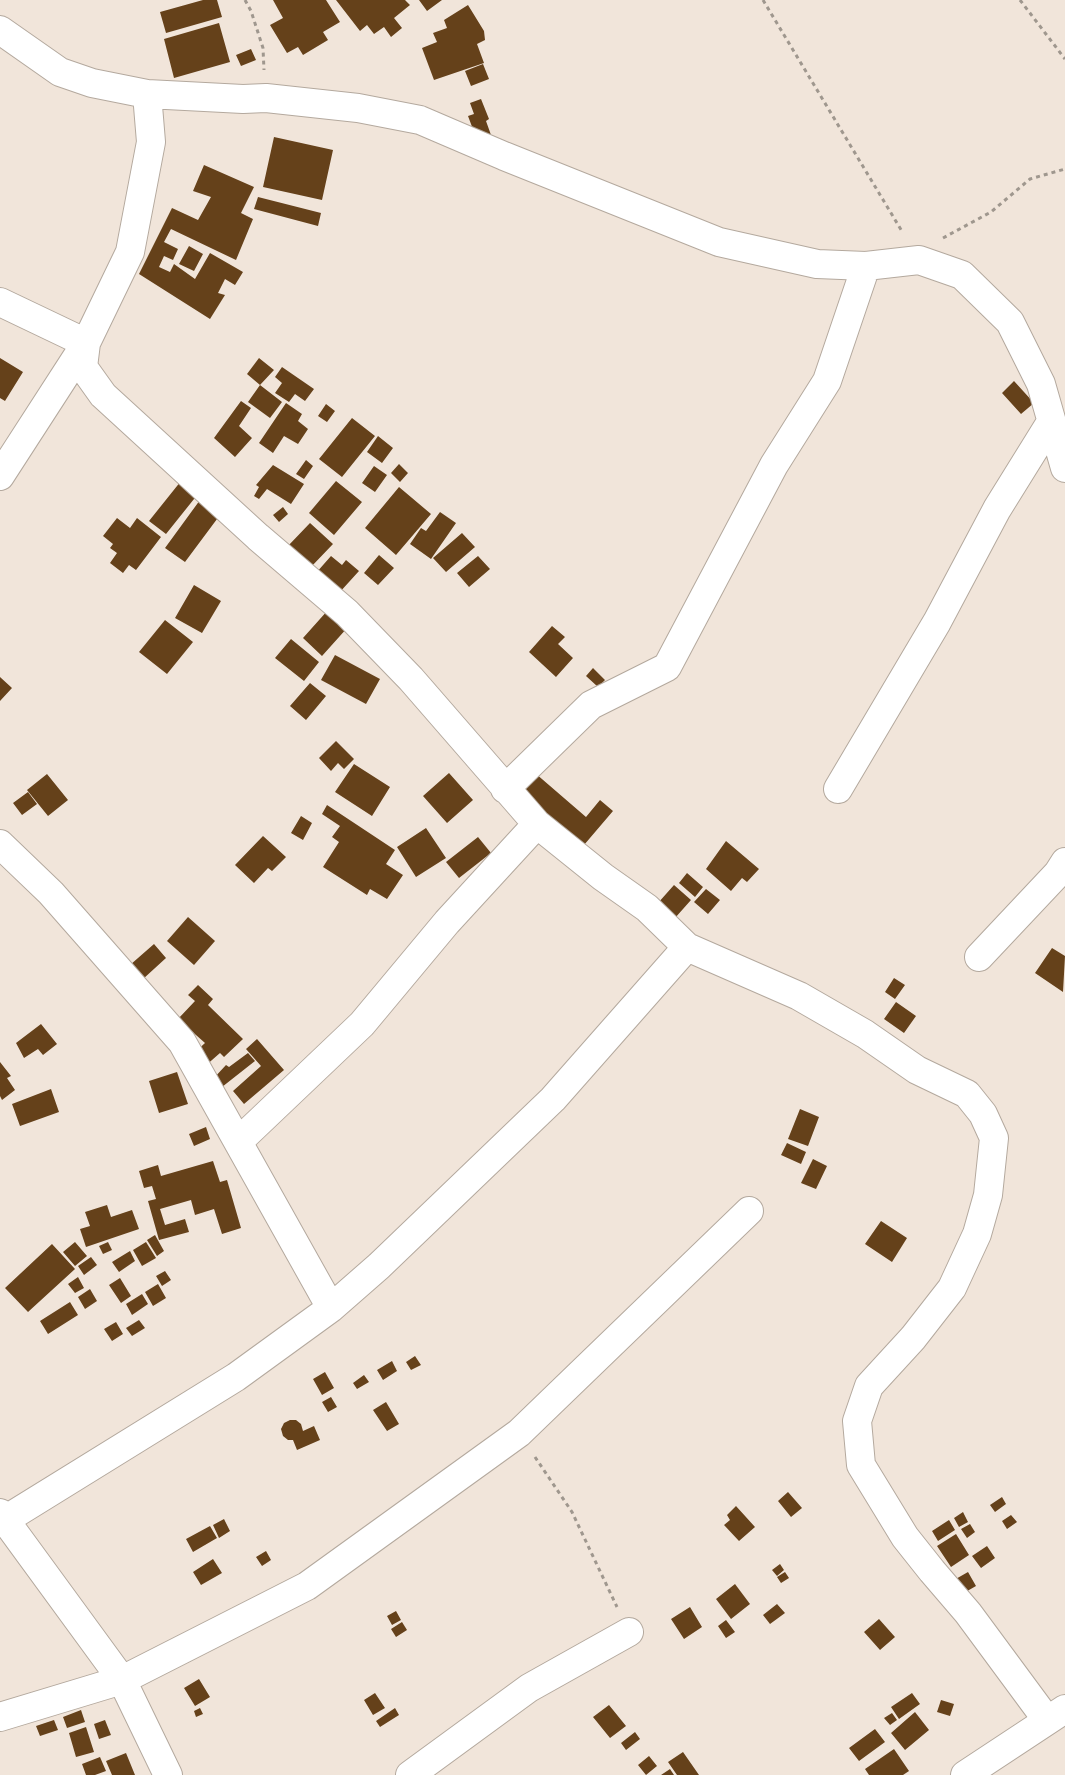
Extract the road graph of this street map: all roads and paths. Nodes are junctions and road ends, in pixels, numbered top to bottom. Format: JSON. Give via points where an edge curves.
{"nodes":[{"id":1,"x":245,"y":0,"type":"edge"},
{"id":2,"x":763,"y":0,"type":"edge"},
{"id":3,"x":1020,"y":0,"type":"edge"},
{"id":4,"x":0,"y":30,"type":"edge"},
{"id":5,"x":1065,"y":59,"type":"edge"},
{"id":6,"x":147,"y":94,"type":"junction"},
{"id":7,"x":266,"y":98,"type":"junction"},
{"id":8,"x":1065,"y":169,"type":"edge"},
{"id":9,"x":919,"y":260,"type":"junction"},
{"id":10,"x":866,"y":266,"type":"junction"},
{"id":11,"x":0,"y":302,"type":"edge"},
{"id":12,"x":86,"y":343,"type":"junction"},
{"id":13,"x":1051,"y":422,"type":"junction"},
{"id":14,"x":1065,"y":468,"type":"edge"},
{"id":15,"x":0,"y":476,"type":"edge"},
{"id":16,"x":505,"y":789,"type":"junction"},
{"id":17,"x":838,"y":789,"type":"dead end"},
{"id":18,"x":537,"y":824,"type":"junction"},
{"id":19,"x":0,"y":844,"type":"edge"},
{"id":20,"x":1065,"y":862,"type":"edge"},
{"id":21,"x":687,"y":947,"type":"junction"},
{"id":22,"x":979,"y":956,"type":"dead end"},
{"id":23,"x":239,"y":1142,"type":"junction"},
{"id":24,"x":749,"y":1211,"type":"dead end"},
{"id":25,"x":331,"y":1308,"type":"junction"},
{"id":26,"x":519,"y":1433,"type":"junction"},
{"id":27,"x":2,"y":1519,"type":"edge"},
{"id":28,"x":629,"y":1632,"type":"joint"},
{"id":29,"x":122,"y":1680,"type":"junction"},
{"id":30,"x":1056,"y":1715,"type":"edge"},
{"id":31,"x":0,"y":1717,"type":"edge"},
{"id":32,"x":168,"y":1775,"type":"edge"},
{"id":33,"x":410,"y":1775,"type":"edge"},
{"id":34,"x":965,"y":1775,"type":"edge"}],
"edges":[{"from":1,"to":7,"type":"path","via":[[263,48]]},
{"from":2,"to":9,"type":"path"},
{"from":3,"to":5,"type":"path"},
{"from":4,"to":6,"type":"street","via":[[60,72],[92,83]]},
{"from":6,"to":7,"type":"street"},
{"from":6,"to":12,"type":"street","via":[[151,142],[130,252]]},
{"from":7,"to":10,"type":"street","via":[[358,108],[420,120],[719,242],[817,264]]},
{"from":8,"to":9,"type":"path","via":[[1030,179],[991,212],[941,240]]},
{"from":9,"to":10,"type":"street"},
{"from":9,"to":13,"type":"street","via":[[962,275],[1010,322],[1041,384]]},
{"from":10,"to":16,"type":"street","via":[[827,380],[774,466],[667,667],[590,705]]},
{"from":11,"to":12,"type":"street"},
{"from":12,"to":15,"type":"street"},
{"from":12,"to":16,"type":"street","via":[[83,367],[103,395],[258,537],[347,613],[411,679]]},
{"from":13,"to":14,"type":"street"},
{"from":13,"to":17,"type":"street","via":[[997,510],[937,622]]},
{"from":16,"to":18,"type":"street"},
{"from":18,"to":21,"type":"street","via":[[647,908]]},
{"from":18,"to":23,"type":"street","via":[[447,922],[362,1024]]},
{"from":19,"to":23,"type":"street","via":[[52,893],[182,1042]]},
{"from":20,"to":22,"type":"street"},
{"from":21,"to":25,"type":"street","via":[[553,1098]]},
{"from":21,"to":30,"type":"street","via":[[798,996],[864,1034],[917,1070],[967,1094],[984,1114],[994,1138],[988,1195],[977,1234],[952,1288],[913,1338],[869,1386],[857,1421],[861,1465],[932,1572]]},
{"from":23,"to":25,"type":"street"},
{"from":24,"to":26,"type":"street"},
{"from":25,"to":27,"type":"street","via":[[236,1377]]},
{"from":26,"to":28,"type":"path","via":[[572,1512]]},
{"from":26,"to":29,"type":"street","via":[[308,1586]]},
{"from":27,"to":29,"type":"street"},
{"from":28,"to":33,"type":"street","via":[[529,1688]]},
{"from":29,"to":31,"type":"street"},
{"from":29,"to":32,"type":"street"},
{"from":30,"to":34,"type":"street"}]}
